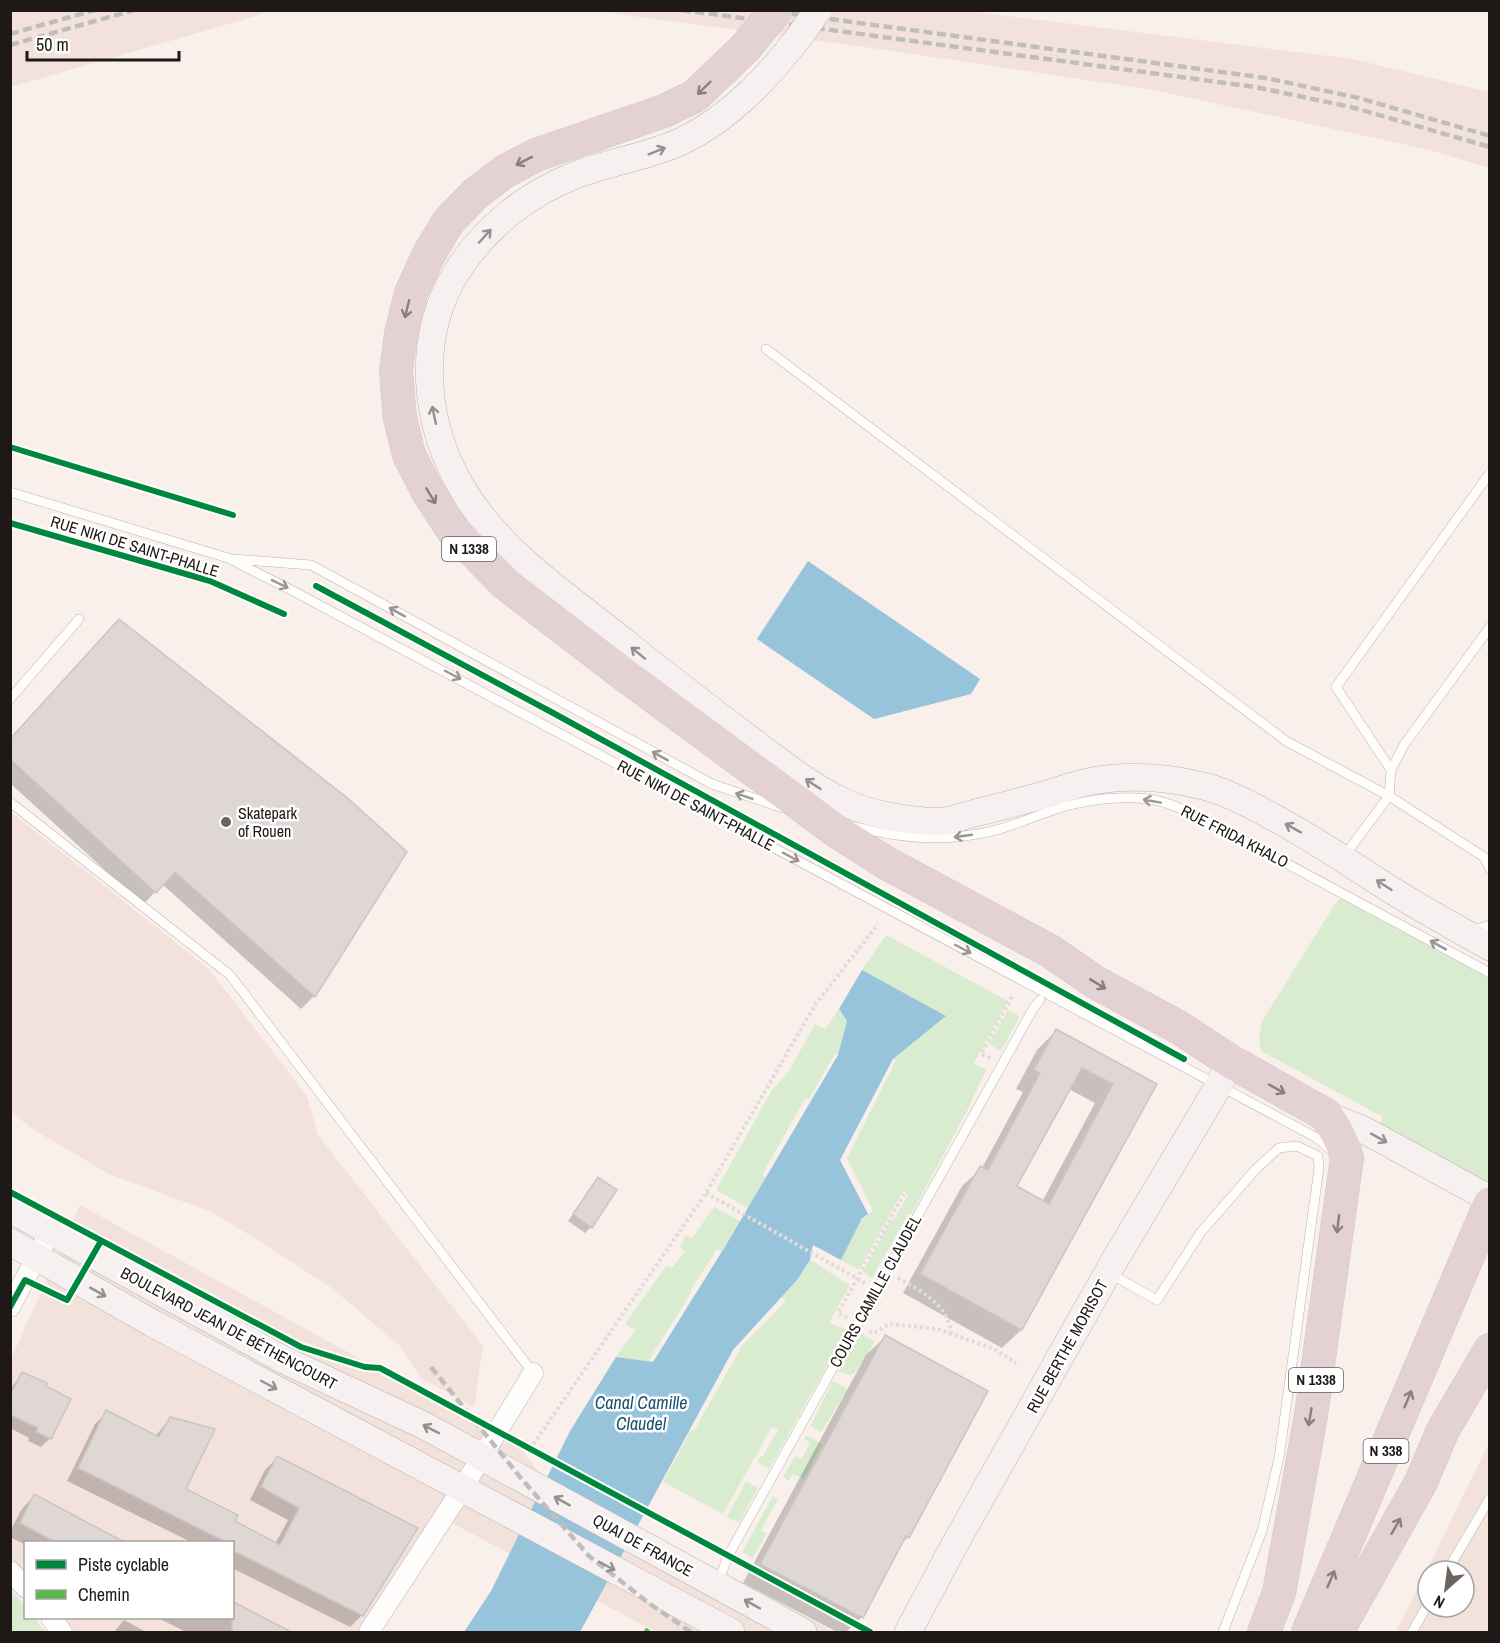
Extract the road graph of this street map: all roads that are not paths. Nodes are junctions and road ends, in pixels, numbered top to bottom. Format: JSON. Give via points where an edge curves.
{"nodes":[{"id":1,"x":776,"y":10,"type":"edge"},
{"id":2,"x":818,"y":10,"type":"edge"},
{"id":3,"x":766,"y":350,"type":"dead end"},
{"id":4,"x":1490,"y":473,"type":"edge"},
{"id":5,"x":10,"y":492,"type":"edge"},
{"id":6,"x":228,"y":558,"type":"junction"},
{"id":7,"x":79,"y":619,"type":"dead end"},
{"id":8,"x":1490,"y":627,"type":"edge"},
{"id":9,"x":10,"y":699,"type":"edge"},
{"id":10,"x":1391,"y":770,"type":"junction"},
{"id":11,"x":1389,"y":796,"type":"junction"},
{"id":12,"x":10,"y":802,"type":"edge"},
{"id":13,"x":818,"y":818,"type":"junction"},
{"id":14,"x":1343,"y":857,"type":"junction"},
{"id":15,"x":1487,"y":857,"type":"edge"},
{"id":16,"x":1490,"y":869,"type":"edge"},
{"id":17,"x":1478,"y":929,"type":"edge"},
{"id":18,"x":1490,"y":946,"type":"edge"},
{"id":19,"x":1490,"y":973,"type":"edge"},
{"id":20,"x":1040,"y":1000,"type":"dead end"},
{"id":21,"x":1224,"y":1074,"type":"junction"},
{"id":22,"x":1326,"y":1115,"type":"junction"},
{"id":23,"x":1346,"y":1166,"type":"junction"},
{"id":24,"x":1490,"y":1199,"type":"edge"},
{"id":25,"x":1490,"y":1204,"type":"edge"},
{"id":26,"x":10,"y":1209,"type":"edge"},
{"id":27,"x":50,"y":1232,"type":"junction"},
{"id":28,"x":10,"y":1242,"type":"edge"},
{"id":29,"x":37,"y":1257,"type":"junction"},
{"id":30,"x":1108,"y":1273,"type":"junction"},
{"id":31,"x":10,"y":1307,"type":"edge"},
{"id":32,"x":1490,"y":1350,"type":"edge"},
{"id":33,"x":533,"y":1373,"type":"joint"},
{"id":34,"x":482,"y":1456,"type":"junction"},
{"id":35,"x":462,"y":1489,"type":"junction"},
{"id":36,"x":1490,"y":1498,"type":"edge"},
{"id":37,"x":1454,"y":1559,"type":"edge"},
{"id":38,"x":10,"y":1571,"type":"edge"},
{"id":39,"x":717,"y":1585,"type":"junction"},
{"id":40,"x":24,"y":1586,"type":"edge"},
{"id":41,"x":52,"y":1619,"type":"edge"},
{"id":42,"x":62,"y":1632,"type":"edge"},
{"id":43,"x":369,"y":1632,"type":"edge"},
{"id":44,"x":731,"y":1632,"type":"edge"},
{"id":45,"x":803,"y":1632,"type":"edge"},
{"id":46,"x":908,"y":1632,"type":"edge"},
{"id":47,"x":1223,"y":1632,"type":"edge"},
{"id":48,"x":1264,"y":1632,"type":"edge"},
{"id":49,"x":1308,"y":1632,"type":"edge"},
{"id":50,"x":1337,"y":1632,"type":"edge"}],
"edges":[{"from":1,"to":13,"type":"highway","number":"N 1338","one_way":true,"bridge":true,"via":[[746,47],[695,96],[664,111],[537,155],[504,172],[475,195],[448,222],[411,293],[396,371],[400,418],[410,455],[452,529],[506,584]]},
{"from":14,"to":2,"type":"main road","number":"N 1338","one_way":true,"bridge":true,"via":[[1246,802],[1211,788],[1173,780],[1129,777],[1087,782],[943,821],[865,811],[789,768],[684,690],[527,563],[480,515],[465,493],[438,434],[428,369],[432,334],[442,302],[461,266],[514,208],[538,193],[576,175],[649,155],[719,120],[750,93]]},
{"from":3,"to":11,"type":"lane","via":[[1286,741]]},
{"from":4,"to":10,"type":"lane","via":[[1336,687]]},
{"from":5,"to":6,"type":"lane","name":"RUE NIKI DE SAINT-PHALLE"},
{"from":13,"to":6,"type":"lane","name":"RUE NIKI DE SAINT-PHALLE","one_way":true,"via":[[712,784],[311,566]]},
{"from":6,"to":21,"type":"lane","name":"RUE NIKI DE SAINT-PHALLE","one_way":true},
{"from":7,"to":9,"type":"lane"},
{"from":8,"to":10,"type":"lane"},
{"from":10,"to":11,"type":"lane"},
{"from":11,"to":14,"type":"lane"},
{"from":11,"to":15,"type":"lane"},
{"from":12,"to":33,"type":"lane","via":[[230,975]]},
{"from":19,"to":13,"type":"lane","name":"RUE FRIDA KHALO","one_way":true,"via":[[1204,819],[1149,799],[1071,804],[986,833],[940,840],[903,837]]},
{"from":13,"to":21,"type":"highway","number":"N 1338","one_way":true,"via":[[888,864],[1050,951],[1095,982],[1180,1028]]},
{"from":17,"to":14,"type":"main road","one_way":true,"via":[[1389,889]]},
{"from":15,"to":16,"type":"lane"},
{"from":17,"to":18,"type":"main road"},
{"from":20,"to":39,"type":"lane","name":"COURS CAMILLE CLAUDEL","via":[[728,1556]]},
{"from":21,"to":22,"type":"highway","number":"N 1338","one_way":true},
{"from":21,"to":23,"type":"lane","name":"RUE NIKI DE SAINT-PHALLE","via":[[1317,1138]]},
{"from":21,"to":30,"type":"main road","name":"RUE BERTHE MORISOT"},
{"from":22,"to":23,"type":"highway","number":"N 1338","via":[[1344,1144]]},
{"from":22,"to":24,"type":"main road","one_way":true,"via":[[1364,1130]]},
{"from":23,"to":48,"type":"highway","number":"N 1338","one_way":true,"via":[[1305,1448],[1279,1593]]},
{"from":49,"to":25,"type":"highway","number":"N 338","one_way":true},
{"from":26,"to":27,"type":"main road","name":"BOULEVARD JEAN DE BÉTHENCOURT"},
{"from":27,"to":29,"type":"street"},
{"from":34,"to":27,"type":"main road","name":"BOULEVARD JEAN DE BÉTHENCOURT","one_way":true,"via":[[282,1359]]},
{"from":28,"to":29,"type":"main road","name":"BOULEVARD JEAN DE BÉTHENCOURT"},
{"from":29,"to":31,"type":"street"},
{"from":29,"to":35,"type":"main road","name":"BOULEVARD JEAN DE BÉTHENCOURT","one_way":true},
{"from":30,"to":46,"type":"main road","name":"RUE BERTHE MORISOT"},
{"from":30,"to":47,"type":"lane","via":[[1157,1300],[1201,1232],[1279,1148],[1297,1146],[1318,1156],[1279,1458],[1262,1531]]},
{"from":50,"to":32,"type":"highway","one_way":true,"via":[[1421,1482],[1443,1430]]},
{"from":33,"to":34,"type":"street"},
{"from":34,"to":35,"type":"street"},
{"from":39,"to":34,"type":"main road","name":"QUAI DE FRANCE","one_way":true},
{"from":35,"to":43,"type":"street"},
{"from":35,"to":44,"type":"main road","one_way":true},
{"from":36,"to":37,"type":"lane"},
{"from":38,"to":40,"type":"street"},
{"from":45,"to":39,"type":"main road","name":"QUAI DE FRANCE","one_way":true},
{"from":41,"to":42,"type":"street"}]}
